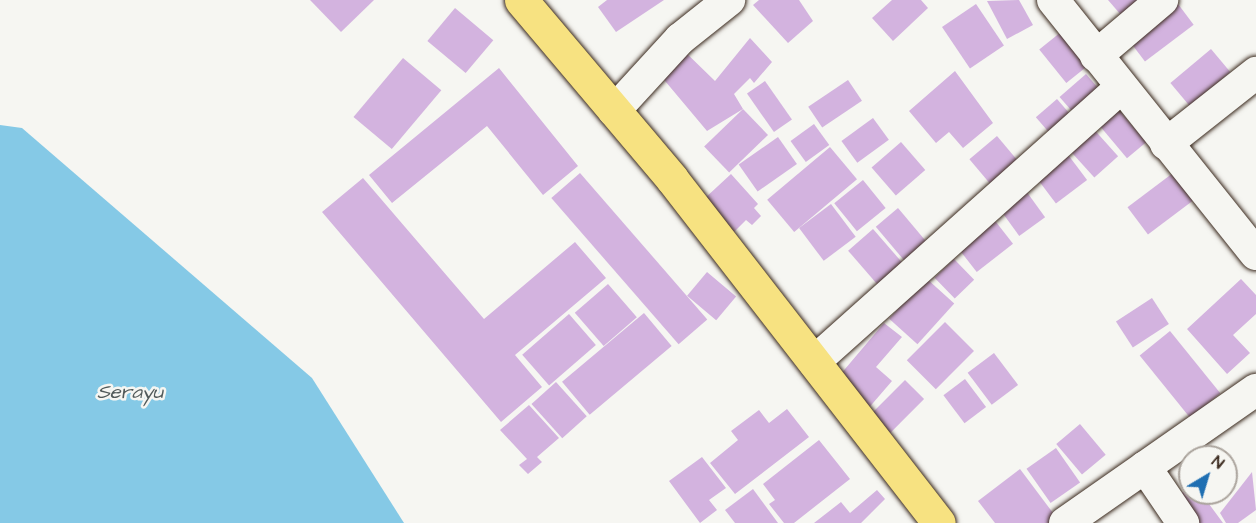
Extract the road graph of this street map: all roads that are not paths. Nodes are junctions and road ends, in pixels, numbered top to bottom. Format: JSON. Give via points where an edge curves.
{"nodes":[{"id":1,"x":521,"y":0,"type":"edge"},
{"id":2,"x":729,"y":0,"type":"edge"},
{"id":3,"x":1053,"y":0,"type":"edge"},
{"id":4,"x":1162,"y":0,"type":"edge"},
{"id":5,"x":1096,"y":56,"type":"junction"},
{"id":6,"x":1256,"y":73,"type":"edge"},
{"id":7,"x":1120,"y":87,"type":"junction"},
{"id":8,"x":614,"y":111,"type":"junction"},
{"id":9,"x":1166,"y":144,"type":"junction"},
{"id":10,"x":1256,"y":254,"type":"edge"},
{"id":11,"x":814,"y":362,"type":"junction"},
{"id":12,"x":1256,"y":390,"type":"edge"},
{"id":13,"x":1145,"y":467,"type":"junction"},
{"id":14,"x":939,"y":523,"type":"edge"},
{"id":15,"x":1065,"y":523,"type":"edge"},
{"id":16,"x":1183,"y":523,"type":"edge"}],
"edges":[{"from":1,"to":8,"type":"main road"},
{"from":2,"to":8,"type":"street","via":[[680,39]]},
{"from":3,"to":5,"type":"street"},
{"from":4,"to":5,"type":"street"},
{"from":5,"to":7,"type":"street"},
{"from":6,"to":9,"type":"street"},
{"from":7,"to":9,"type":"street"},
{"from":7,"to":11,"type":"street"},
{"from":8,"to":11,"type":"main road"},
{"from":9,"to":10,"type":"street"},
{"from":11,"to":14,"type":"main road"},
{"from":12,"to":13,"type":"street"},
{"from":13,"to":15,"type":"street"},
{"from":13,"to":16,"type":"street"}]}
